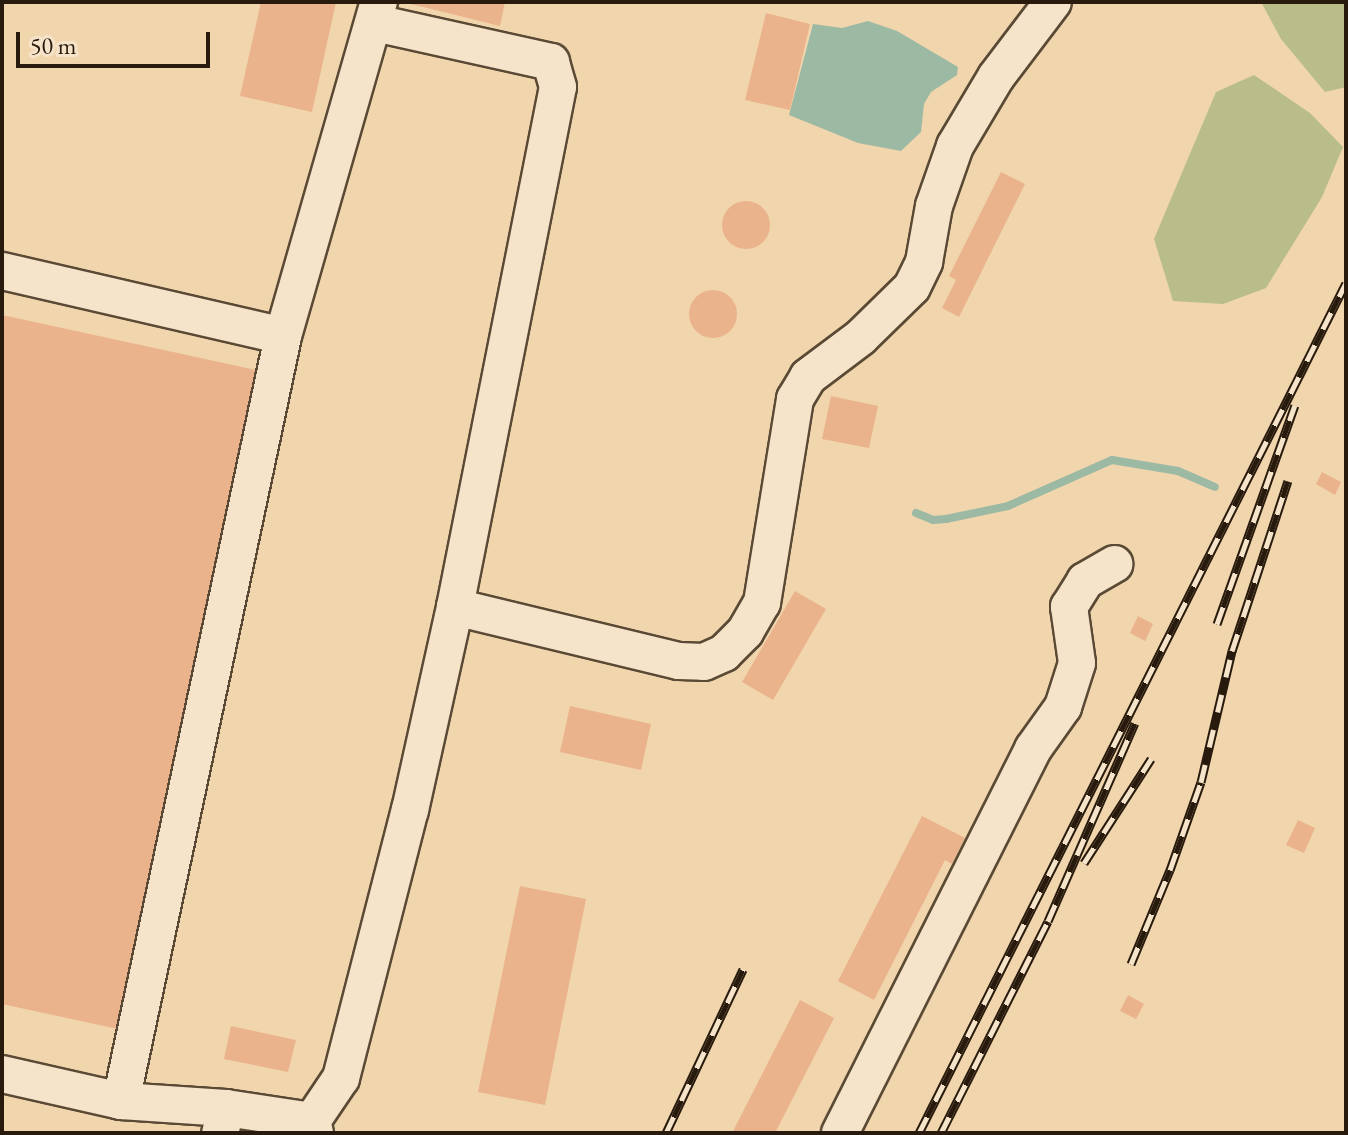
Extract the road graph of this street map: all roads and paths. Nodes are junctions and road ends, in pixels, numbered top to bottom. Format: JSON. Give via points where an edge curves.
{"nodes":[{"id":1,"x":1053,"y":2,"type":"edge"},
{"id":2,"x":377,"y":13,"type":"edge"},
{"id":3,"x":2,"y":271,"type":"edge"},
{"id":4,"x":283,"y":336,"type":"junction"},
{"id":5,"x":1115,"y":564,"type":"dead end"},
{"id":6,"x":455,"y":607,"type":"junction"},
{"id":7,"x":2,"y":1074,"type":"edge"},
{"id":8,"x":121,"y":1101,"type":"junction"},
{"id":9,"x":223,"y":1120,"type":"edge"},
{"id":10,"x":314,"y":1127,"type":"edge"},
{"id":11,"x":840,"y":1133,"type":"edge"}],
"edges":[{"from":1,"to":6,"type":"street","via":[[996,77],[955,146],[934,206],[924,262],[912,287],[861,337],[808,377],[795,399],[762,603],[745,632],[724,653],[704,662],[679,661]]},
{"from":2,"to":4,"type":"street"},
{"from":2,"to":6,"type":"street","via":[[551,62],[558,87]]},
{"from":3,"to":4,"type":"street"},
{"from":4,"to":8,"type":"street"},
{"from":5,"to":11,"type":"street","via":[[1085,581],[1069,607],[1077,663],[1063,707],[1033,749]]},
{"from":6,"to":10,"type":"street","via":[[410,810],[341,1078]]},
{"from":7,"to":8,"type":"street"},
{"from":8,"to":9,"type":"street"},
{"from":9,"to":10,"type":"street"}]}
